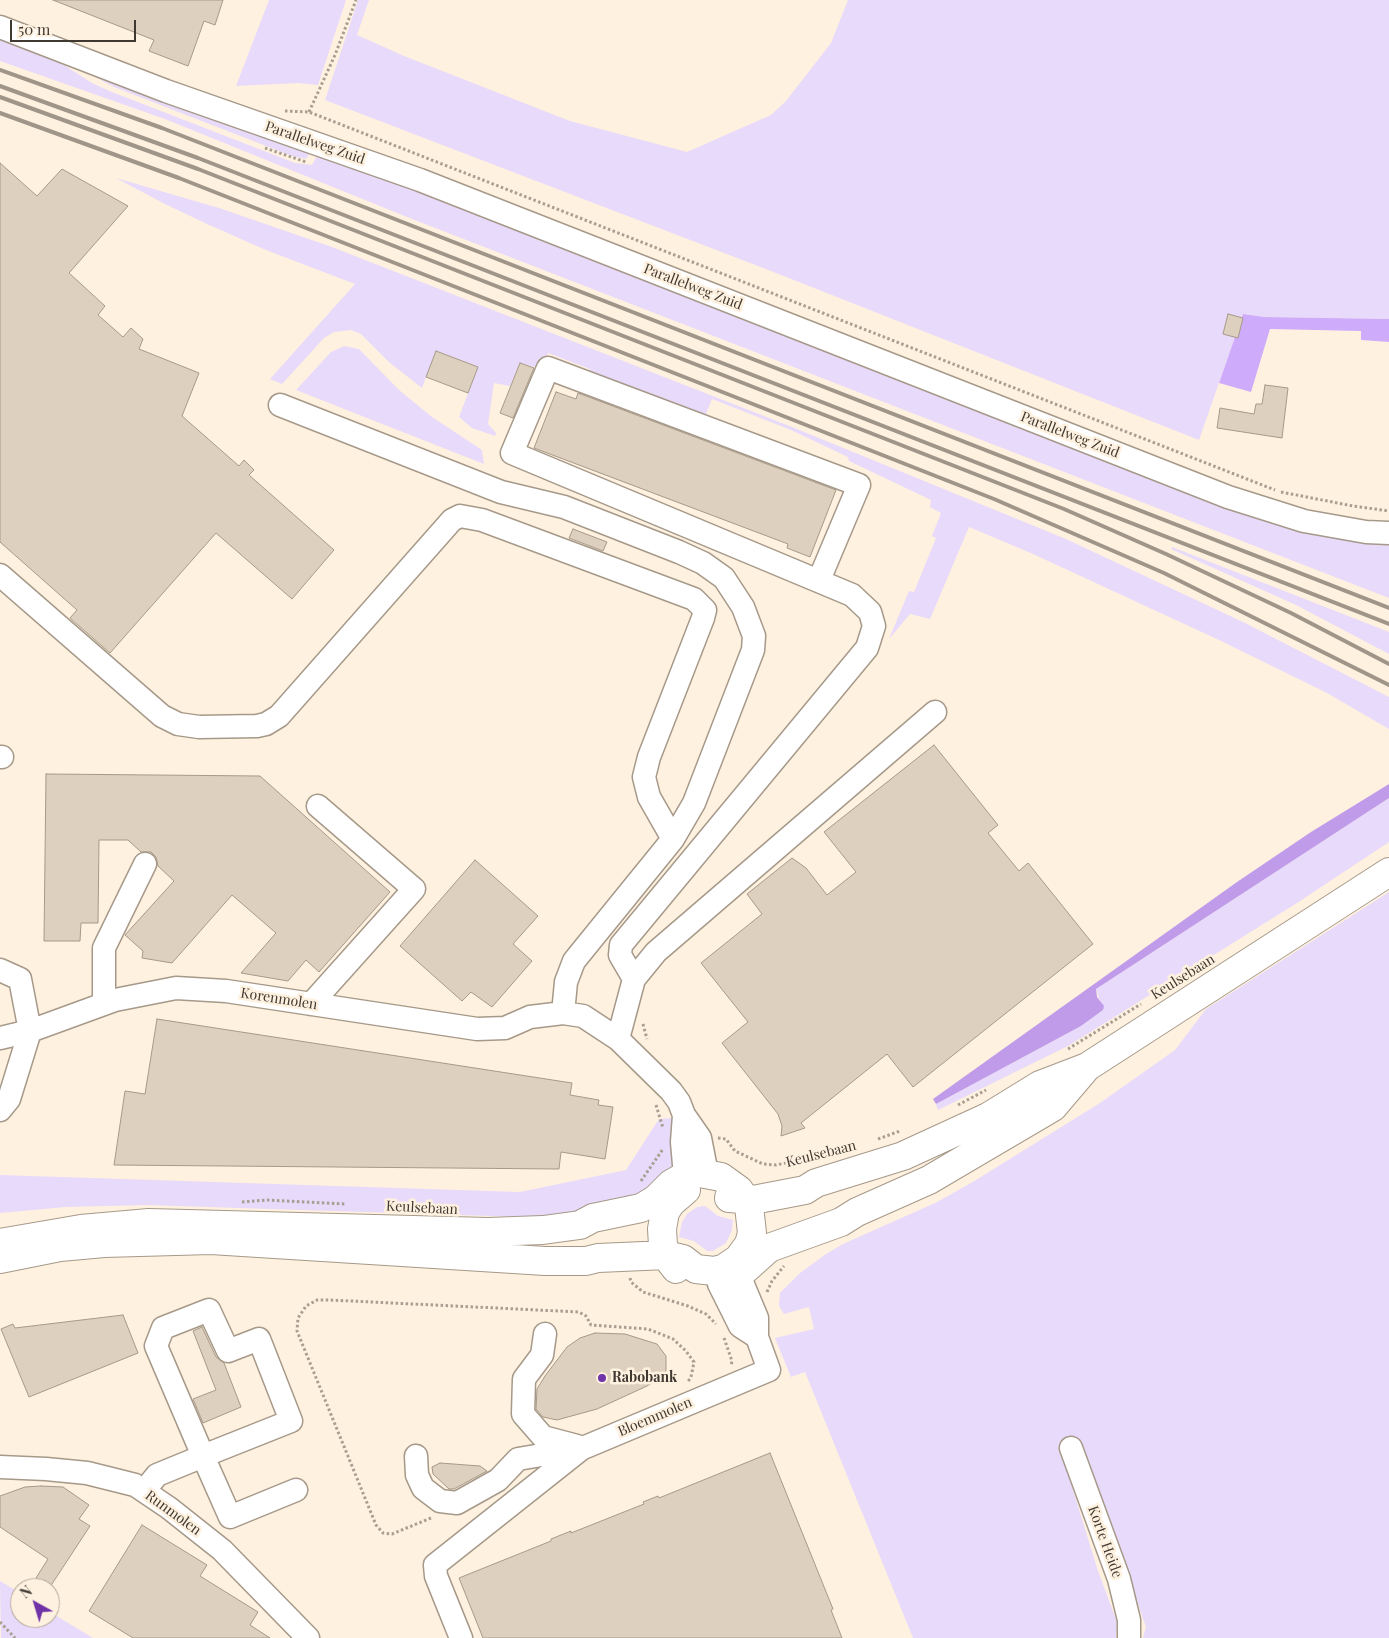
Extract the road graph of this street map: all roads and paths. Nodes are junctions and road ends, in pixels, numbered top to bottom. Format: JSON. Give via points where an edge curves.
{"nodes":[{"id":1,"x":356,"y":0,"type":"edge"},
{"id":2,"x":0,"y":27,"type":"edge"},
{"id":3,"x":309,"y":112,"type":"dead end"},
{"id":4,"x":327,"y":119,"type":"dead end"},
{"id":5,"x":280,"y":405,"type":"dead end"},
{"id":6,"x":1389,"y":510,"type":"edge"},
{"id":7,"x":1389,"y":533,"type":"edge"},
{"id":8,"x":0,"y":575,"type":"edge"},
{"id":9,"x":819,"y":580,"type":"junction"},
{"id":10,"x":935,"y":712,"type":"dead end"},
{"id":11,"x":318,"y":806,"type":"dead end"},
{"id":12,"x":673,"y":839,"type":"junction"},
{"id":13,"x":145,"y":864,"type":"dead end"},
{"id":14,"x":1389,"y":872,"type":"edge"},
{"id":15,"x":0,"y":970,"type":"edge"},
{"id":16,"x":634,"y":979,"type":"junction"},
{"id":17,"x":1149,"y":999,"type":"dead end"},
{"id":18,"x":104,"y":1004,"type":"junction"},
{"id":19,"x":311,"y":1004,"type":"junction"},
{"id":20,"x":563,"y":1013,"type":"junction"},
{"id":21,"x":642,"y":1015,"type":"dead end"},
{"id":22,"x":30,"y":1031,"type":"junction"},
{"id":23,"x":0,"y":1038,"type":"edge"},
{"id":24,"x":618,"y":1039,"type":"junction"},
{"id":25,"x":648,"y":1041,"type":"dead end"},
{"id":26,"x":1061,"y":1053,"type":"dead end"},
{"id":27,"x":1087,"y":1068,"type":"junction"},
{"id":28,"x":992,"y":1088,"type":"dead end"},
{"id":29,"x":652,"y":1100,"type":"dead end"},
{"id":30,"x":957,"y":1105,"type":"dead end"},
{"id":31,"x":0,"y":1110,"type":"edge"},
{"id":32,"x":904,"y":1130,"type":"dead end"},
{"id":33,"x":876,"y":1140,"type":"dead end"},
{"id":34,"x":683,"y":1142,"type":"junction"},
{"id":35,"x":830,"y":1154,"type":"dead end"},
{"id":36,"x":693,"y":1180,"type":"junction"},
{"id":37,"x":742,"y":1195,"type":"junction"},
{"id":38,"x":652,"y":1199,"type":"junction"},
{"id":39,"x":239,"y":1202,"type":"dead end"},
{"id":40,"x":354,"y":1205,"type":"dead end"},
{"id":41,"x":0,"y":1243,"type":"edge"},
{"id":42,"x":0,"y":1259,"type":"edge"},
{"id":43,"x":586,"y":1261,"type":"junction"},
{"id":44,"x":671,"y":1262,"type":"junction"},
{"id":45,"x":741,"y":1264,"type":"junction"},
{"id":46,"x":628,"y":1267,"type":"junction"},
{"id":47,"x":719,"y":1330,"type":"dead end"},
{"id":48,"x":545,"y":1334,"type":"dead end"},
{"id":49,"x":724,"y":1336,"type":"dead end"},
{"id":50,"x":686,"y":1385,"type":"dead end"},
{"id":51,"x":727,"y":1387,"type":"junction"},
{"id":52,"x":582,"y":1448,"type":"junction"},
{"id":53,"x":1071,"y":1448,"type":"dead end"},
{"id":54,"x":203,"y":1456,"type":"junction"},
{"id":55,"x":416,"y":1456,"type":"dead end"},
{"id":56,"x":0,"y":1467,"type":"edge"},
{"id":57,"x":296,"y":1490,"type":"dead end"},
{"id":58,"x":144,"y":1491,"type":"junction"},
{"id":59,"x":440,"y":1501,"type":"junction"},
{"id":60,"x":0,"y":1622,"type":"edge"},
{"id":61,"x":15,"y":1638,"type":"edge"},
{"id":62,"x":308,"y":1638,"type":"edge"},
{"id":63,"x":461,"y":1638,"type":"edge"},
{"id":64,"x":1129,"y":1638,"type":"edge"}],
"edges":[{"from":1,"to":3,"type":"path"},
{"from":2,"to":7,"type":"street","name":"Parallelweg Zuid","via":[[166,91],[420,180],[1228,497],[1304,521]]},
{"from":4,"to":6,"type":"path","name":"Parallelweg Zuid","via":[[1280,491]]},
{"from":5,"to":12,"type":"street","via":[[501,492],[564,507],[679,552],[714,570],[729,584],[751,626],[753,650],[694,803]]},
{"from":8,"to":12,"type":"street","via":[[162,716],[178,724],[204,727],[257,726],[279,716],[452,520],[460,516],[482,520],[694,599],[704,610],[703,618],[644,777],[649,797]]},
{"from":9,"to":9,"type":"street","via":[[858,485],[548,368],[512,453]]},
{"from":9,"to":16,"type":"street","via":[[852,595],[870,612],[874,626],[867,648],[620,945],[620,955]]},
{"from":10,"to":16,"type":"street","via":[[678,932]]},
{"from":11,"to":19,"type":"street","via":[[414,889]]},
{"from":12,"to":20,"type":"street","via":[[574,960],[566,982]]},
{"from":13,"to":18,"type":"street","via":[[104,948]]},
{"from":14,"to":27,"type":"main road","name":"Keulsebaan"},
{"from":15,"to":22,"type":"street","via":[[20,979]]},
{"from":16,"to":24,"type":"street"},
{"from":17,"to":26,"type":"path","name":"Keulsebaan"},
{"from":18,"to":19,"type":"street","name":"Korenmolen","via":[[176,988],[226,990]]},
{"from":18,"to":22,"type":"street","name":"Korenmolen"},
{"from":19,"to":20,"type":"street","name":"Korenmolen","via":[[477,1029],[504,1028],[530,1017]]},
{"from":20,"to":24,"type":"street","name":"Korenmolen","via":[[583,1016]]},
{"from":21,"to":25,"type":"path"},
{"from":22,"to":23,"type":"street","name":"Korenmolen"},
{"from":22,"to":31,"type":"street","via":[[9,1099]]},
{"from":24,"to":34,"type":"street","name":"Korenmolen","via":[[679,1102],[684,1115]]},
{"from":27,"to":37,"type":"main road","name":"Keulsebaan","via":[[1040,1085],[988,1117],[902,1156],[816,1183],[802,1180]]},
{"from":27,"to":45,"type":"main road","name":"Keulsebaan","via":[[1053,1107],[929,1180]]},
{"from":28,"to":30,"type":"path"},
{"from":29,"to":34,"type":"path"},
{"from":32,"to":33,"type":"path"},
{"from":34,"to":35,"type":"path","name":"Keulsebaan","via":[[711,1135],[726,1139],[735,1151],[763,1164],[776,1165]]},
{"from":34,"to":36,"type":"street","name":"Korenmolen"},
{"from":34,"to":38,"type":"path","via":[[658,1154],[640,1183]]},
{"from":36,"to":37,"type":"main road","via":[[696,1186],[707,1187],[730,1198]]},
{"from":36,"to":38,"type":"main road","via":[[676,1197]]},
{"from":37,"to":45,"type":"main road","via":[[751,1217],[752,1233]]},
{"from":38,"to":41,"type":"main road","name":"Keulsebaan","via":[[639,1220],[596,1227],[580,1224],[543,1230],[488,1232],[149,1223],[81,1229]]},
{"from":38,"to":44,"type":"main road"},
{"from":39,"to":40,"type":"path","via":[[266,1200]]},
{"from":42,"to":43,"type":"main road","via":[[104,1242],[202,1240]]},
{"from":43,"to":44,"type":"main road","via":[[598,1258]]},
{"from":43,"to":46,"type":"main road","via":[[598,1268]]},
{"from":44,"to":45,"type":"main road","via":[[697,1281]]},
{"from":44,"to":46,"type":"main road"},
{"from":45,"to":51,"type":"street","name":"Bloemmolen","via":[[740,1326],[757,1337],[768,1370]]},
{"from":46,"to":47,"type":"path","via":[[631,1282],[643,1292],[706,1314]]},
{"from":48,"to":52,"type":"street","via":[[542,1356],[524,1379],[523,1414],[543,1437]]},
{"from":49,"to":51,"type":"path","via":[[732,1360]]},
{"from":50,"to":59,"type":"path","via":[[694,1362],[674,1339],[648,1329],[591,1325],[579,1312],[330,1300],[317,1300],[306,1306],[298,1318],[297,1331],[376,1525],[383,1533],[392,1534],[437,1515]]},
{"from":51,"to":52,"type":"street","name":"Bloemmolen"},
{"from":52,"to":59,"type":"street","via":[[518,1459],[498,1480],[478,1493],[457,1503]]},
{"from":52,"to":63,"type":"street","via":[[435,1565],[436,1576]]},
{"from":53,"to":64,"type":"street","name":"Korte Heide","via":[[1119,1579],[1129,1620]]},
{"from":54,"to":54,"type":"street","via":[[156,1346],[163,1328],[209,1310],[228,1351],[259,1339],[291,1421]]},
{"from":54,"to":57,"type":"street","via":[[230,1517]]},
{"from":54,"to":58,"type":"street","via":[[157,1475]]},
{"from":55,"to":59,"type":"street","via":[[417,1475],[424,1488]]},
{"from":56,"to":58,"type":"street","name":"Runmolen","via":[[87,1473]]},
{"from":58,"to":62,"type":"street","name":"Runmolen","via":[[222,1550]]},
{"from":60,"to":61,"type":"path"}]}
